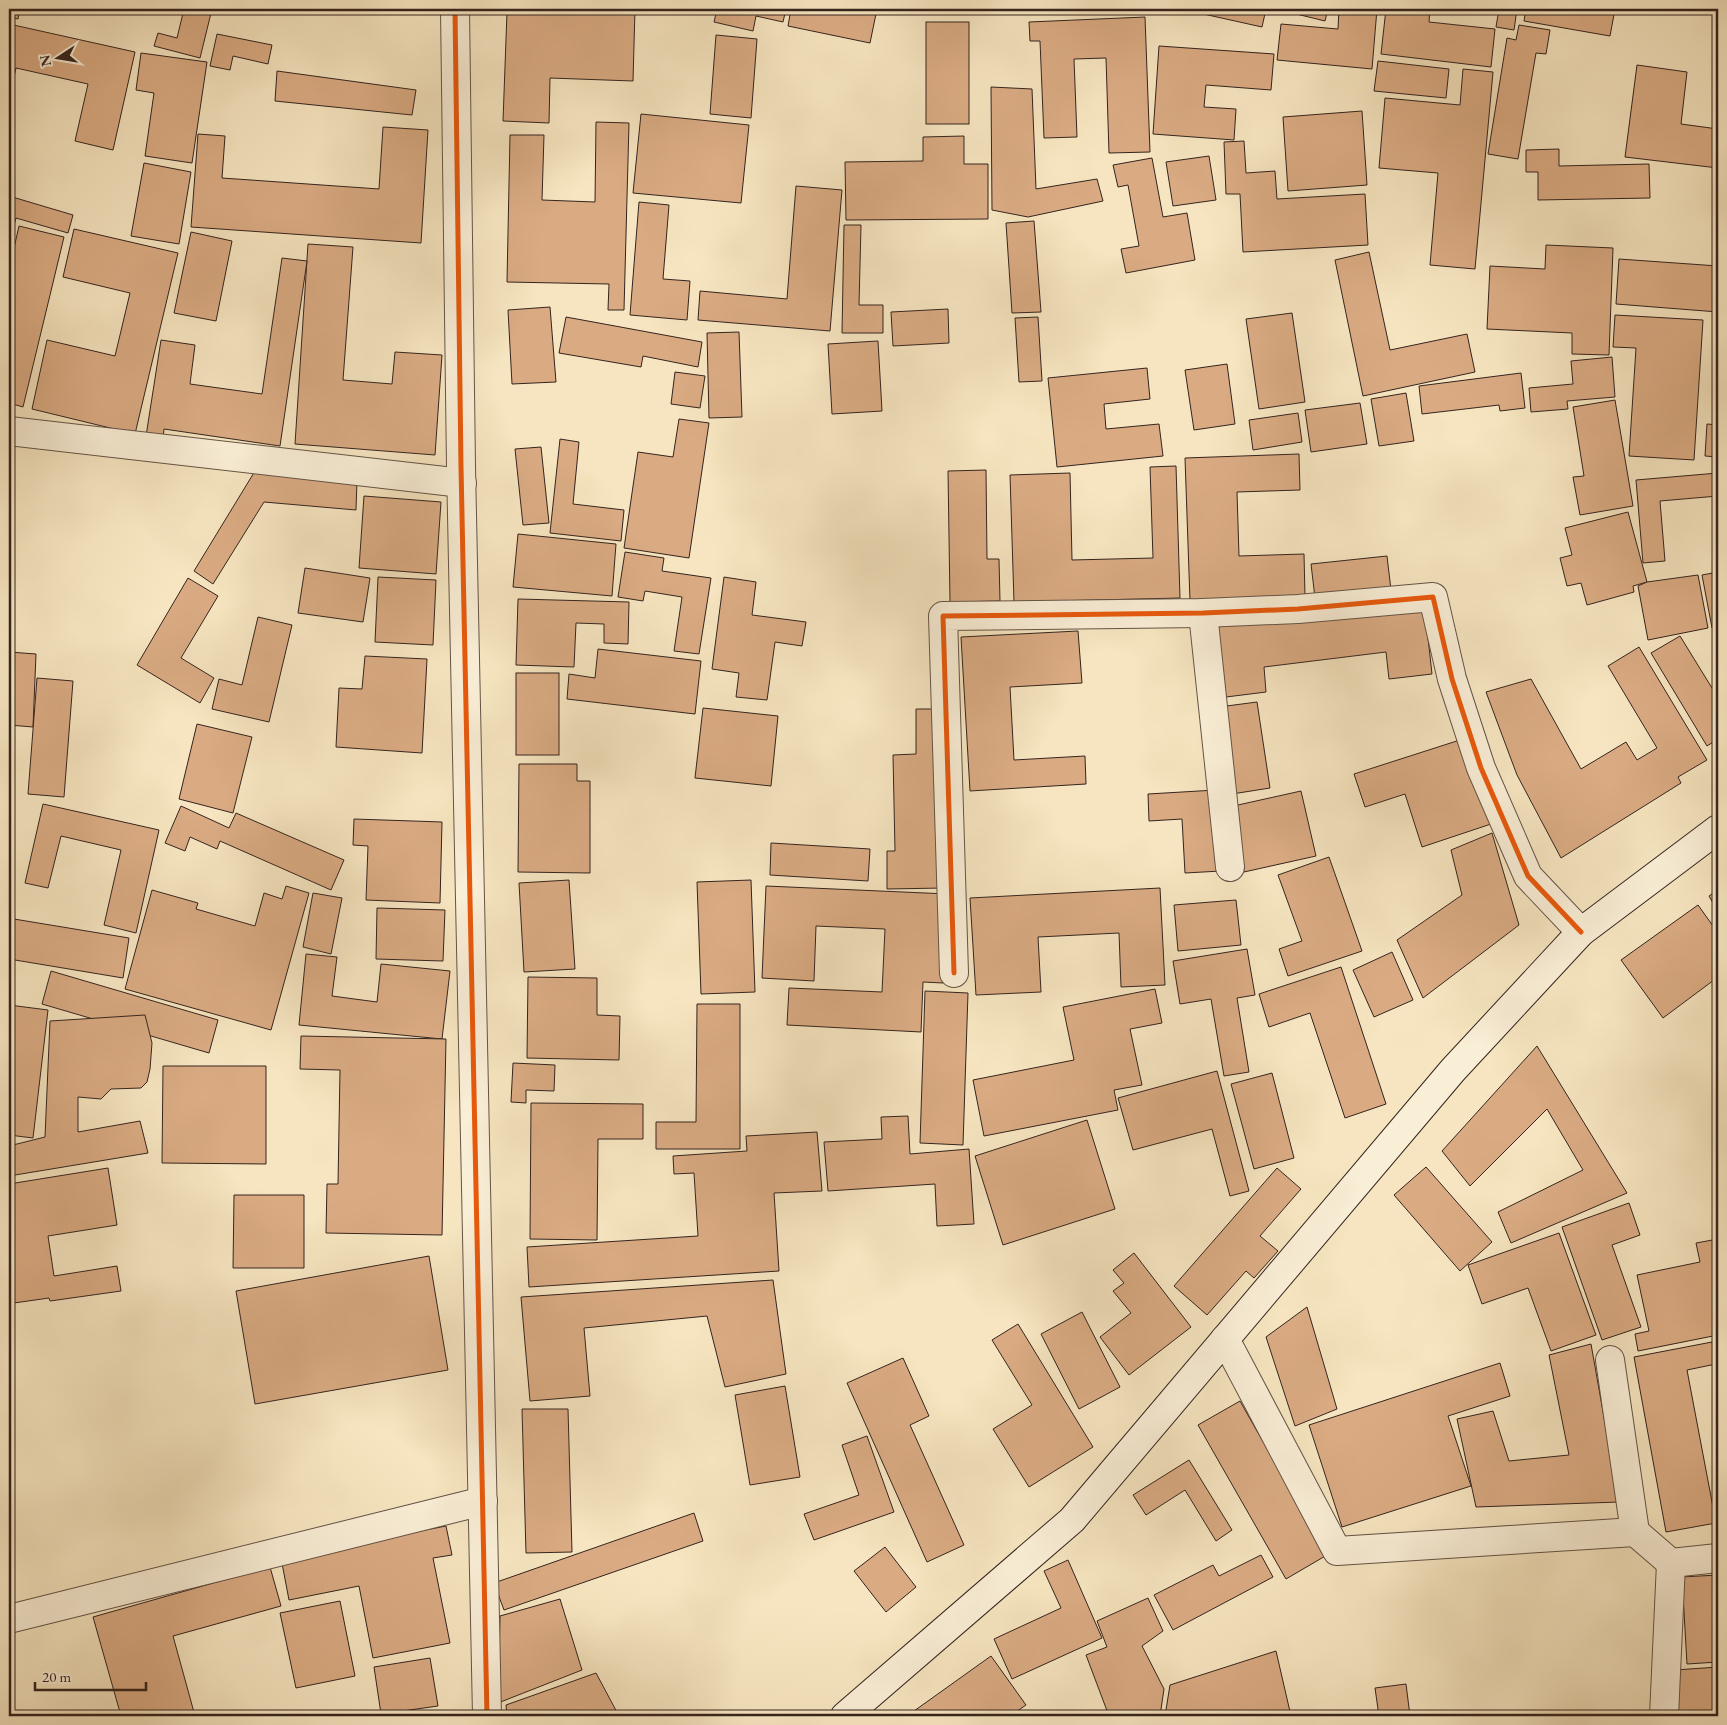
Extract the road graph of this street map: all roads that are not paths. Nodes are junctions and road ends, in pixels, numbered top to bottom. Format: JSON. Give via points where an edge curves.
{"nodes":[{"id":1,"x":455,"y":9,"type":"edge"},
{"id":2,"x":9,"y":431,"type":"edge"},
{"id":3,"x":462,"y":483,"type":"junction"},
{"id":4,"x":1203,"y":613,"type":"junction"},
{"id":5,"x":1718,"y":830,"type":"edge"},
{"id":6,"x":1230,"y":867,"type":"dead end"},
{"id":7,"x":1581,"y":932,"type":"junction"},
{"id":8,"x":954,"y":973,"type":"dead end"},
{"id":9,"x":1225,"y":1339,"type":"junction"},
{"id":10,"x":1610,"y":1360,"type":"dead end"},
{"id":11,"x":482,"y":1501,"type":"junction"},
{"id":12,"x":1635,"y":1532,"type":"junction"},
{"id":13,"x":1718,"y":1558,"type":"edge"},
{"id":14,"x":1671,"y":1563,"type":"junction"},
{"id":15,"x":9,"y":1620,"type":"edge"},
{"id":16,"x":487,"y":1716,"type":"edge"},
{"id":17,"x":845,"y":1716,"type":"edge"},
{"id":18,"x":1664,"y":1716,"type":"edge"}],
"edges":[{"from":1,"to":3,"type":"street"},
{"from":2,"to":3,"type":"street"},
{"from":3,"to":11,"type":"street"},
{"from":4,"to":6,"type":"street"},
{"from":4,"to":7,"type":"street","via":[[1298,609],[1433,597],[1452,679],[1480,768],[1528,876]]},
{"from":4,"to":8,"type":"street","via":[[943,616]]},
{"from":5,"to":7,"type":"street"},
{"from":7,"to":9,"type":"street","via":[[1453,1070]]},
{"from":9,"to":12,"type":"street","via":[[1337,1551]]},
{"from":9,"to":17,"type":"street","via":[[1072,1520]]},
{"from":10,"to":12,"type":"street"},
{"from":11,"to":15,"type":"street"},
{"from":11,"to":16,"type":"street"},
{"from":12,"to":14,"type":"street"},
{"from":13,"to":14,"type":"street"},
{"from":14,"to":18,"type":"street"}]}
